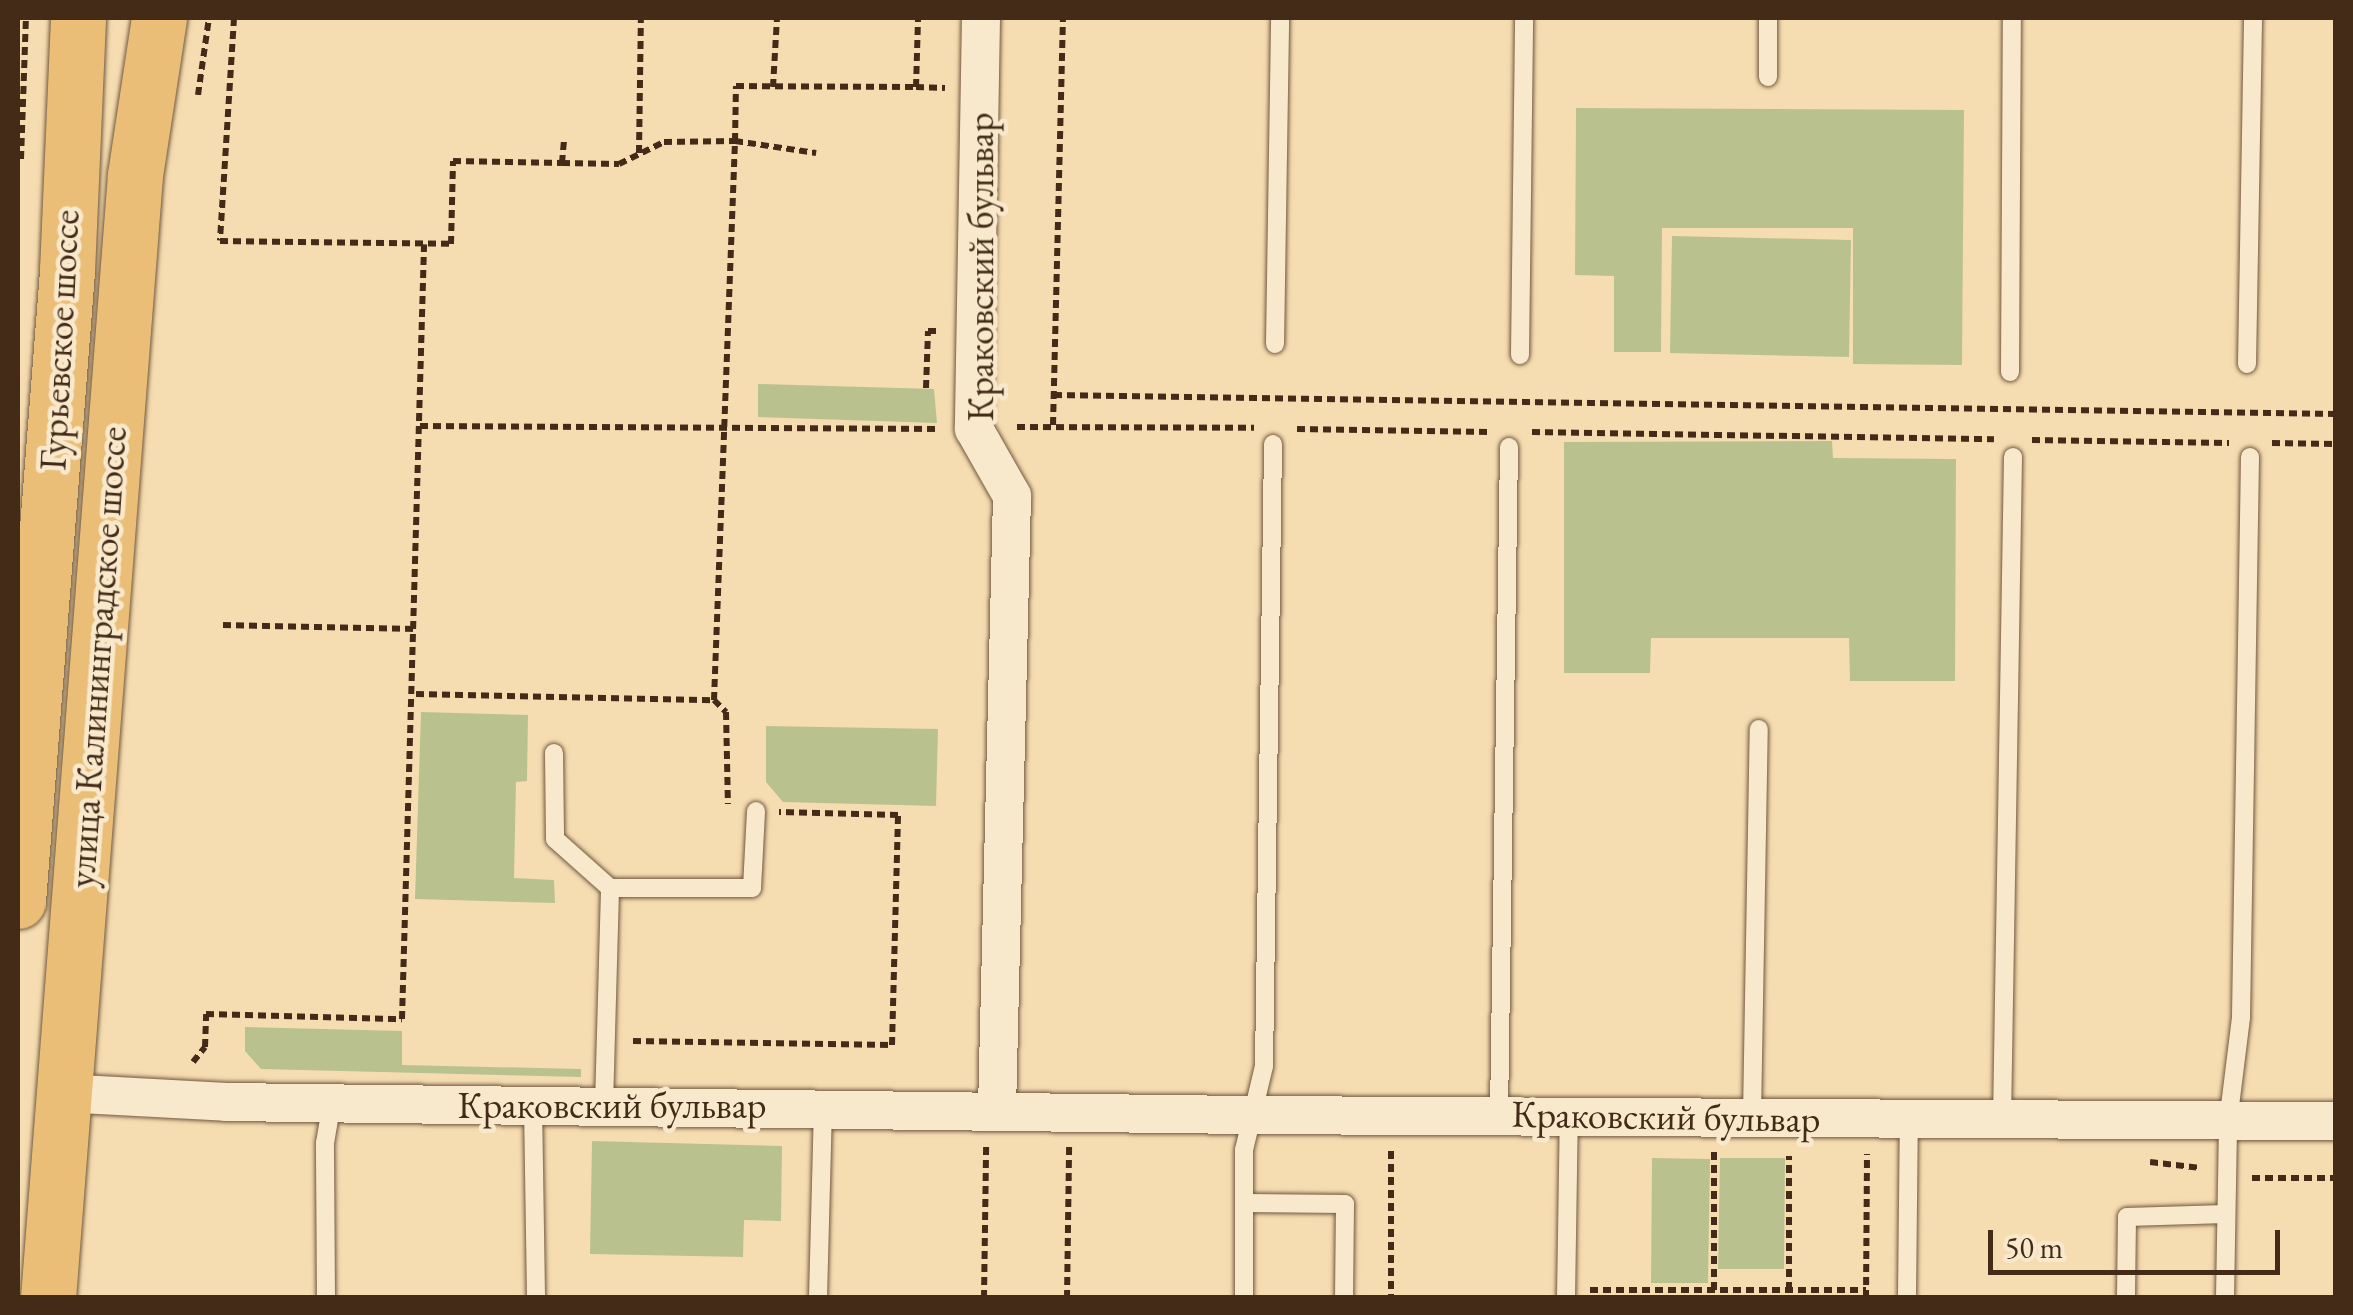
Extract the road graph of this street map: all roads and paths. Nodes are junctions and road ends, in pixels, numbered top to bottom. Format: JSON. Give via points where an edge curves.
{"nodes":[{"id":1,"x":78,"y":18,"type":"edge"},
{"id":2,"x":159,"y":18,"type":"edge"},
{"id":3,"x":234,"y":18,"type":"edge"},
{"id":4,"x":641,"y":18,"type":"edge"},
{"id":5,"x":777,"y":18,"type":"edge"},
{"id":6,"x":918,"y":18,"type":"edge"},
{"id":7,"x":981,"y":18,"type":"edge"},
{"id":8,"x":1063,"y":18,"type":"edge"},
{"id":9,"x":1280,"y":18,"type":"edge"},
{"id":10,"x":1524,"y":18,"type":"edge"},
{"id":11,"x":1768,"y":18,"type":"edge"},
{"id":12,"x":2012,"y":18,"type":"edge"},
{"id":13,"x":2252,"y":18,"type":"edge"},
{"id":14,"x":1768,"y":78,"type":"dead end"},
{"id":15,"x":773,"y":87,"type":"junction"},
{"id":16,"x":916,"y":87,"type":"junction"},
{"id":17,"x":957,"y":89,"type":"dead end"},
{"id":18,"x":564,"y":138,"type":"dead end"},
{"id":19,"x":735,"y":141,"type":"junction"},
{"id":20,"x":816,"y":152,"type":"dead end"},
{"id":21,"x":639,"y":153,"type":"junction"},
{"id":22,"x":562,"y":163,"type":"junction"},
{"id":23,"x":424,"y":244,"type":"junction"},
{"id":24,"x":1274,"y":344,"type":"dead end"},
{"id":25,"x":1520,"y":355,"type":"dead end"},
{"id":26,"x":2246,"y":364,"type":"dead end"},
{"id":27,"x":2010,"y":372,"type":"dead end"},
{"id":28,"x":1054,"y":395,"type":"junction"},
{"id":29,"x":2336,"y":414,"type":"edge"},
{"id":30,"x":420,"y":426,"type":"junction"},
{"id":31,"x":1052,"y":426,"type":"dead end"},
{"id":32,"x":721,"y":429,"type":"junction"},
{"id":33,"x":1274,"y":444,"type":"dead end"},
{"id":34,"x":1509,"y":447,"type":"dead end"},
{"id":35,"x":2014,"y":457,"type":"dead end"},
{"id":36,"x":2250,"y":458,"type":"dead end"},
{"id":37,"x":223,"y":624,"type":"dead end"},
{"id":38,"x":417,"y":629,"type":"junction"},
{"id":39,"x":416,"y":694,"type":"junction"},
{"id":40,"x":714,"y":700,"type":"junction"},
{"id":41,"x":1758,"y":728,"type":"dead end"},
{"id":42,"x":554,"y":752,"type":"dead end"},
{"id":43,"x":756,"y":811,"type":"junction"},
{"id":44,"x":610,"y":888,"type":"junction"},
{"id":45,"x":18,"y":901,"type":"edge"},
{"id":46,"x":606,"y":1041,"type":"junction"},
{"id":47,"x":185,"y":1064,"type":"dead end"},
{"id":48,"x":62,"y":1093,"type":"junction"},
{"id":49,"x":332,"y":1102,"type":"junction"},
{"id":50,"x":533,"y":1104,"type":"junction"},
{"id":51,"x":604,"y":1104,"type":"junction"},
{"id":52,"x":823,"y":1106,"type":"junction"},
{"id":53,"x":1252,"y":1114,"type":"junction"},
{"id":54,"x":1499,"y":1114,"type":"junction"},
{"id":55,"x":1569,"y":1114,"type":"junction"},
{"id":56,"x":1752,"y":1116,"type":"junction"},
{"id":57,"x":992,"y":1120,"type":"junction"},
{"id":58,"x":1909,"y":1120,"type":"junction"},
{"id":59,"x":2002,"y":1120,"type":"junction"},
{"id":60,"x":2336,"y":1121,"type":"edge"},
{"id":61,"x":2228,"y":1122,"type":"junction"},
{"id":62,"x":1069,"y":1146,"type":"dead end"},
{"id":63,"x":1391,"y":1149,"type":"dead end"},
{"id":64,"x":1714,"y":1151,"type":"dead end"},
{"id":65,"x":1789,"y":1152,"type":"dead end"},
{"id":66,"x":1867,"y":1152,"type":"dead end"},
{"id":67,"x":1245,"y":1203,"type":"junction"},
{"id":68,"x":2226,"y":1214,"type":"junction"},
{"id":69,"x":1714,"y":1290,"type":"junction"},
{"id":70,"x":1789,"y":1290,"type":"junction"},
{"id":71,"x":1566,"y":1294,"type":"edge"},
{"id":72,"x":1646,"y":1294,"type":"edge"},
{"id":73,"x":1829,"y":1294,"type":"edge"},
{"id":74,"x":1866,"y":1294,"type":"edge"},
{"id":75,"x":48,"y":1298,"type":"edge"},
{"id":76,"x":326,"y":1298,"type":"edge"},
{"id":77,"x":536,"y":1298,"type":"edge"},
{"id":78,"x":818,"y":1298,"type":"edge"},
{"id":79,"x":984,"y":1298,"type":"edge"},
{"id":80,"x":1067,"y":1298,"type":"edge"},
{"id":81,"x":1244,"y":1298,"type":"edge"},
{"id":82,"x":1344,"y":1298,"type":"edge"},
{"id":83,"x":1392,"y":1298,"type":"edge"},
{"id":84,"x":1907,"y":1298,"type":"edge"},
{"id":85,"x":2126,"y":1298,"type":"edge"},
{"id":86,"x":2225,"y":1298,"type":"edge"}],
"edges":[{"from":1,"to":45,"type":"main road","name":"Гурьевское шоссе","via":[[67,271]]},
{"from":2,"to":48,"type":"main road","name":"улица Калининградское шоссе","via":[[134,176]]},
{"from":3,"to":23,"type":"path","via":[[220,240]]},
{"from":4,"to":21,"type":"path"},
{"from":5,"to":15,"type":"path"},
{"from":6,"to":16,"type":"path"},
{"from":7,"to":57,"type":"street","name":"Краковский бульвар","via":[[974,428],[1012,496]]},
{"from":8,"to":28,"type":"path"},
{"from":9,"to":24,"type":"lane"},
{"from":10,"to":25,"type":"lane"},
{"from":11,"to":14,"type":"lane"},
{"from":12,"to":27,"type":"lane"},
{"from":13,"to":26,"type":"lane"},
{"from":15,"to":16,"type":"path"},
{"from":15,"to":19,"type":"path","via":[[736,86]]},
{"from":16,"to":17,"type":"path"},
{"from":18,"to":22,"type":"path"},
{"from":19,"to":20,"type":"path"},
{"from":19,"to":21,"type":"path","via":[[664,142]]},
{"from":19,"to":32,"type":"path"},
{"from":21,"to":22,"type":"path","via":[[619,164]]},
{"from":22,"to":23,"type":"path","via":[[452,161],[451,244]]},
{"from":23,"to":30,"type":"path"},
{"from":28,"to":29,"type":"path"},
{"from":28,"to":31,"type":"path"},
{"from":30,"to":32,"type":"path"},
{"from":30,"to":38,"type":"path"},
{"from":32,"to":40,"type":"path"},
{"from":33,"to":53,"type":"lane","via":[[1264,1066]]},
{"from":34,"to":54,"type":"lane"},
{"from":35,"to":59,"type":"lane"},
{"from":36,"to":61,"type":"lane","via":[[2241,1017]]},
{"from":37,"to":38,"type":"path"},
{"from":38,"to":39,"type":"path"},
{"from":39,"to":40,"type":"path"},
{"from":39,"to":47,"type":"path","via":[[402,1020],[206,1014],[205,1047]]},
{"from":40,"to":43,"type":"path","via":[[726,712],[728,810]]},
{"from":41,"to":56,"type":"lane"},
{"from":42,"to":44,"type":"lane","via":[[555,839]]},
{"from":43,"to":44,"type":"lane","via":[[752,888]]},
{"from":43,"to":46,"type":"path","via":[[898,815],[892,1045]]},
{"from":44,"to":46,"type":"lane"},
{"from":46,"to":51,"type":"lane"},
{"from":48,"to":49,"type":"street","name":"Краковский бульвар"},
{"from":48,"to":75,"type":"main road","name":"улица Калининградское шоссе"},
{"from":49,"to":50,"type":"street","name":"Краковский бульвар"},
{"from":49,"to":76,"type":"lane","via":[[325,1143]]},
{"from":50,"to":51,"type":"street","name":"Краковский бульвар"},
{"from":50,"to":77,"type":"lane"},
{"from":51,"to":52,"type":"street","name":"Краковский бульвар"},
{"from":52,"to":57,"type":"street","name":"Краковский бульвар"},
{"from":52,"to":78,"type":"lane"},
{"from":53,"to":54,"type":"street","name":"Краковский бульвар"},
{"from":53,"to":57,"type":"street","name":"Краковский бульвар"},
{"from":53,"to":67,"type":"lane"},
{"from":54,"to":55,"type":"street","name":"Краковский бульвар"},
{"from":55,"to":56,"type":"street","name":"Краковский бульвар"},
{"from":55,"to":71,"type":"lane"},
{"from":56,"to":58,"type":"street","name":"Краковский бульвар"},
{"from":57,"to":79,"type":"path"},
{"from":58,"to":59,"type":"street","name":"Краковский бульвар"},
{"from":58,"to":84,"type":"lane"},
{"from":59,"to":61,"type":"street","name":"Краковский бульвар"},
{"from":60,"to":61,"type":"street","name":"Краковский бульвар"},
{"from":61,"to":68,"type":"lane"},
{"from":62,"to":80,"type":"path"},
{"from":63,"to":83,"type":"path"},
{"from":64,"to":69,"type":"path"},
{"from":65,"to":70,"type":"path"},
{"from":66,"to":74,"type":"path"},
{"from":67,"to":81,"type":"lane"},
{"from":67,"to":82,"type":"lane","via":[[1344,1204]]},
{"from":68,"to":85,"type":"lane","via":[[2126,1216]]},
{"from":68,"to":86,"type":"lane"},
{"from":69,"to":70,"type":"path"},
{"from":69,"to":72,"type":"path"},
{"from":70,"to":73,"type":"path"},
{"from":71,"to":72,"type":"path"},
{"from":73,"to":74,"type":"path"}]}
